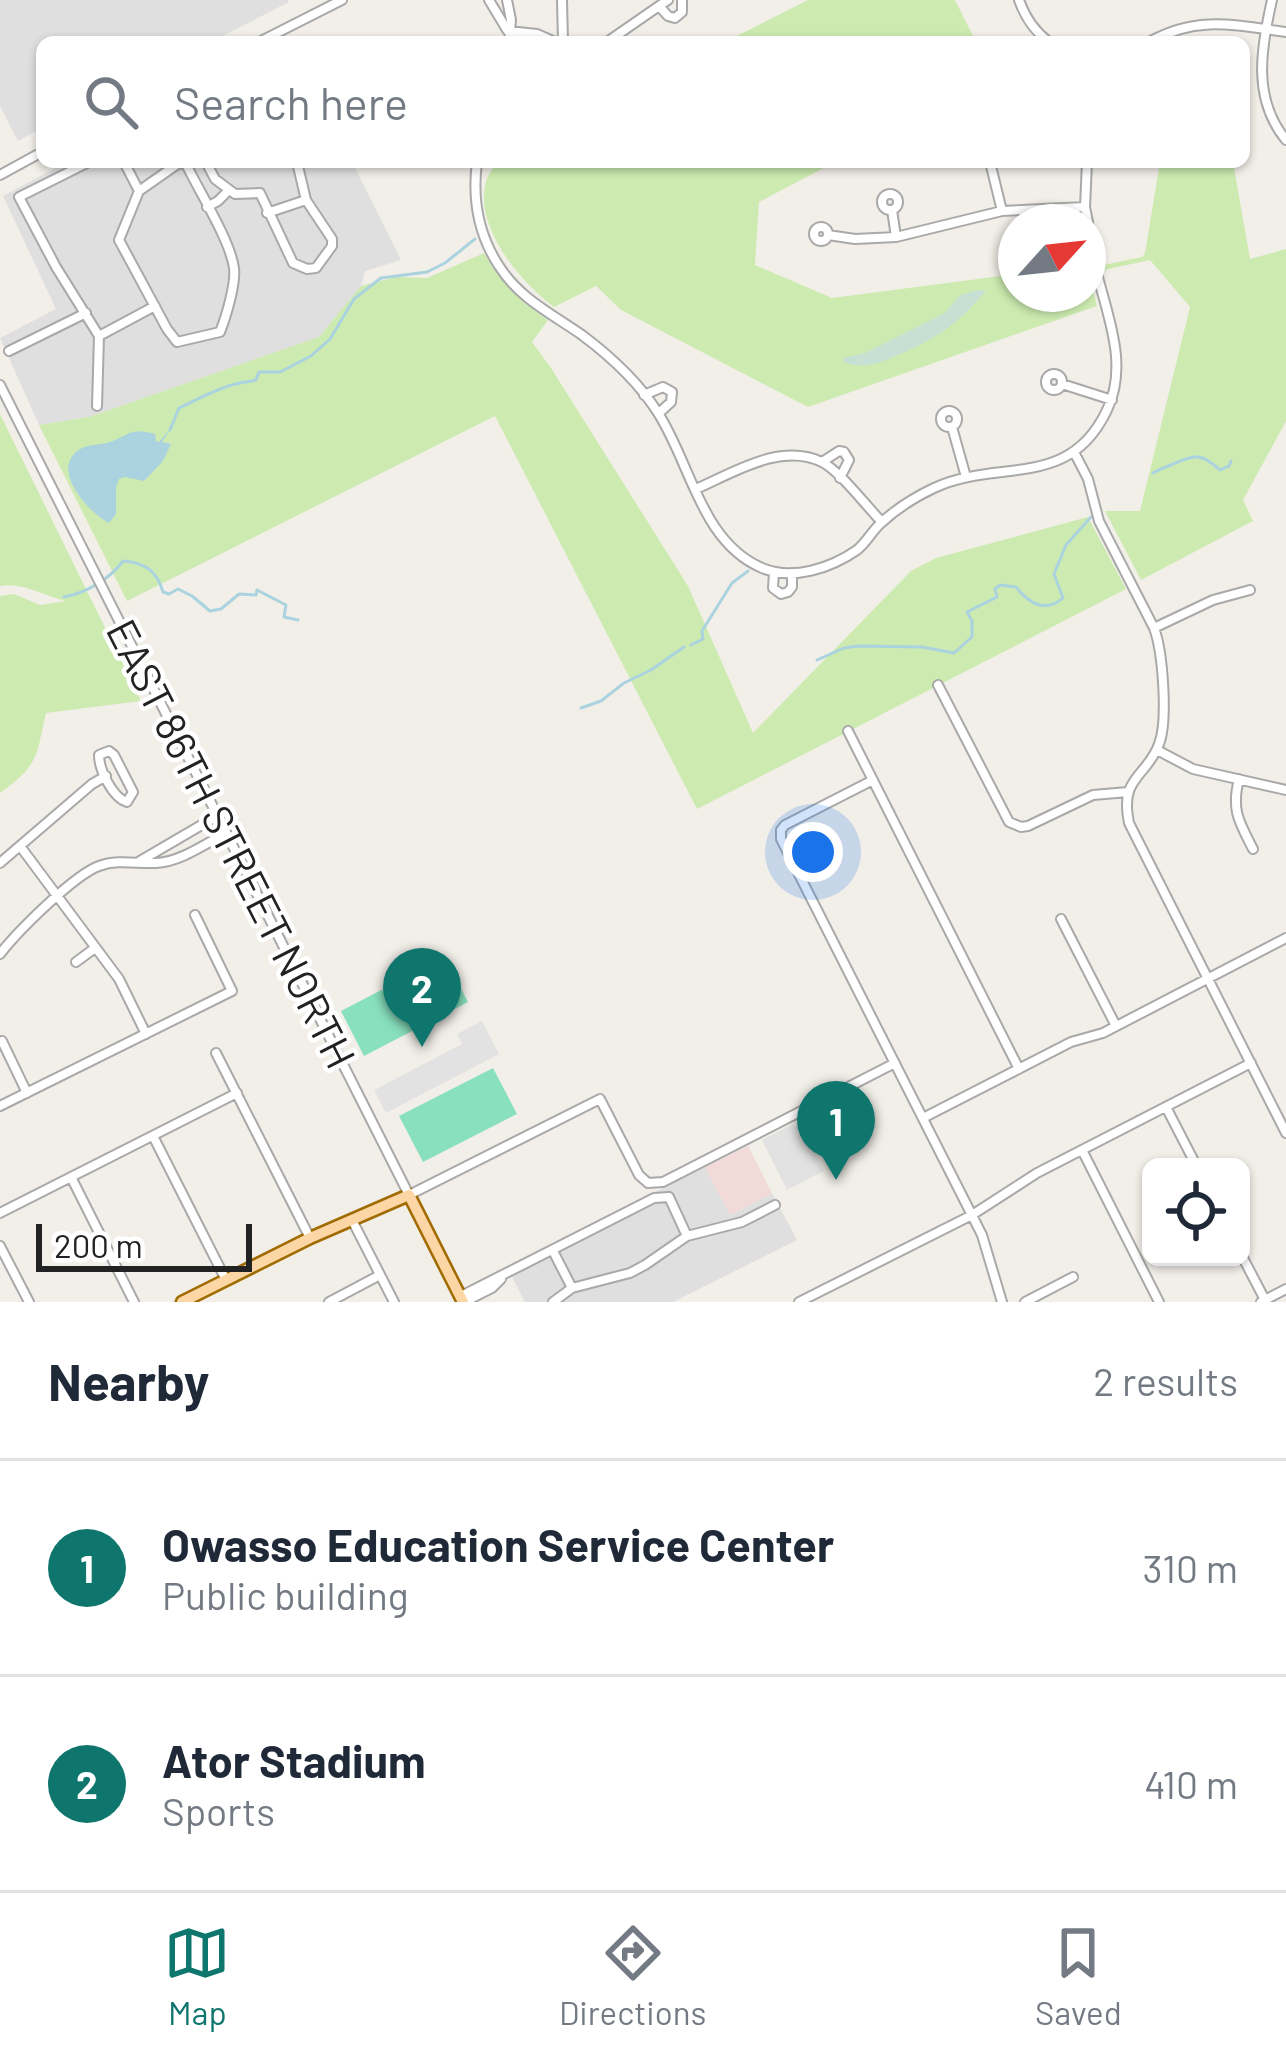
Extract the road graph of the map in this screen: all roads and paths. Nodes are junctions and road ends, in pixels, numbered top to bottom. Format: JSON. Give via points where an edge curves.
{"nodes":[{"id":1,"x":342,"y":0,"type":"edge"},
{"id":2,"x":489,"y":0,"type":"edge"},
{"id":3,"x":507,"y":0,"type":"edge"},
{"id":4,"x":562,"y":0,"type":"edge"},
{"id":5,"x":682,"y":0,"type":"edge"},
{"id":6,"x":1019,"y":0,"type":"edge"},
{"id":7,"x":1272,"y":0,"type":"edge"},
{"id":8,"x":663,"y":3,"type":"edge"},
{"id":9,"x":1265,"y":29,"type":"junction"},
{"id":10,"x":1286,"y":32,"type":"edge"},
{"id":11,"x":272,"y":36,"type":"edge"},
{"id":12,"x":508,"y":36,"type":"edge"},
{"id":13,"x":542,"y":36,"type":"edge"},
{"id":14,"x":559,"y":36,"type":"edge"},
{"id":15,"x":616,"y":36,"type":"edge"},
{"id":16,"x":1041,"y":36,"type":"edge"},
{"id":17,"x":1162,"y":36,"type":"edge"},
{"id":18,"x":1286,"y":140,"type":"edge"},
{"id":19,"x":36,"y":155,"type":"edge"},
{"id":20,"x":77,"y":168,"type":"edge"},
{"id":21,"x":127,"y":168,"type":"edge"},
{"id":22,"x":172,"y":168,"type":"edge"},
{"id":23,"x":188,"y":168,"type":"edge"},
{"id":24,"x":209,"y":168,"type":"edge"},
{"id":25,"x":299,"y":168,"type":"edge"},
{"id":26,"x":477,"y":168,"type":"edge"},
{"id":27,"x":991,"y":168,"type":"edge"},
{"id":28,"x":1087,"y":168,"type":"edge"},
{"id":29,"x":0,"y":175,"type":"edge"},
{"id":30,"x":230,"y":190,"type":"junction"},
{"id":31,"x":140,"y":191,"type":"junction"},
{"id":32,"x":306,"y":200,"type":"junction"},
{"id":33,"x":1000,"y":204,"type":"edge"},
{"id":34,"x":1085,"y":204,"type":"edge"},
{"id":35,"x":208,"y":207,"type":"junction"},
{"id":36,"x":892,"y":210,"type":"dead end"},
{"id":37,"x":998,"y":212,"type":"edge"},
{"id":38,"x":267,"y":213,"type":"junction"},
{"id":39,"x":828,"y":235,"type":"dead end"},
{"id":40,"x":896,"y":237,"type":"junction"},
{"id":41,"x":155,"y":306,"type":"junction"},
{"id":42,"x":1106,"y":308,"type":"edge"},
{"id":43,"x":86,"y":313,"type":"junction"},
{"id":44,"x":99,"y":336,"type":"junction"},
{"id":45,"x":10,"y":351,"type":"dead end"},
{"id":46,"x":1062,"y":384,"type":"dead end"},
{"id":47,"x":0,"y":385,"type":"edge"},
{"id":48,"x":644,"y":395,"type":"junction"},
{"id":49,"x":1112,"y":400,"type":"junction"},
{"id":50,"x":97,"y":406,"type":"dead end"},
{"id":51,"x":658,"y":413,"type":"junction"},
{"id":52,"x":952,"y":427,"type":"dead end"},
{"id":53,"x":1074,"y":452,"type":"junction"},
{"id":54,"x":822,"y":462,"type":"junction"},
{"id":55,"x":966,"y":477,"type":"junction"},
{"id":56,"x":840,"y":478,"type":"junction"},
{"id":57,"x":696,"y":489,"type":"junction"},
{"id":58,"x":882,"y":522,"type":"junction"},
{"id":59,"x":774,"y":572,"type":"junction"},
{"id":60,"x":792,"y":573,"type":"junction"},
{"id":61,"x":1250,"y":590,"type":"dead end"},
{"id":62,"x":1154,"y":628,"type":"junction"},
{"id":63,"x":938,"y":685,"type":"dead end"},
{"id":64,"x":848,"y":730,"type":"dead end"},
{"id":65,"x":1157,"y":750,"type":"junction"},
{"id":66,"x":106,"y":776,"type":"junction"},
{"id":67,"x":1239,"y":779,"type":"junction"},
{"id":68,"x":873,"y":780,"type":"junction"},
{"id":69,"x":1286,"y":790,"type":"edge"},
{"id":70,"x":1128,"y":792,"type":"junction"},
{"id":71,"x":217,"y":816,"type":"junction"},
{"id":72,"x":226,"y":833,"type":"junction"},
{"id":73,"x":20,"y":846,"type":"junction"},
{"id":74,"x":1253,"y":849,"type":"dead end"},
{"id":75,"x":0,"y":862,"type":"edge"},
{"id":76,"x":139,"y":862,"type":"junction"},
{"id":77,"x":58,"y":897,"type":"junction"},
{"id":78,"x":196,"y":915,"type":"dead end"},
{"id":79,"x":1060,"y":919,"type":"dead end"},
{"id":80,"x":1286,"y":938,"type":"edge"},
{"id":81,"x":95,"y":947,"type":"junction"},
{"id":82,"x":0,"y":954,"type":"edge"},
{"id":83,"x":76,"y":962,"type":"dead end"},
{"id":84,"x":1208,"y":979,"type":"junction"},
{"id":85,"x":1116,"y":1026,"type":"junction"},
{"id":86,"x":146,"y":1034,"type":"junction"},
{"id":87,"x":2,"y":1041,"type":"edge"},
{"id":88,"x":216,"y":1053,"type":"dead end"},
{"id":89,"x":895,"y":1063,"type":"junction"},
{"id":90,"x":1251,"y":1063,"type":"junction"},
{"id":91,"x":1019,"y":1069,"type":"junction"},
{"id":92,"x":27,"y":1093,"type":"junction"},
{"id":93,"x":237,"y":1093,"type":"junction"},
{"id":94,"x":0,"y":1106,"type":"edge"},
{"id":95,"x":1166,"y":1107,"type":"junction"},
{"id":96,"x":923,"y":1118,"type":"junction"},
{"id":97,"x":1286,"y":1133,"type":"edge"},
{"id":98,"x":153,"y":1136,"type":"junction"},
{"id":99,"x":1082,"y":1150,"type":"junction"},
{"id":100,"x":1192,"y":1158,"type":"edge"},
{"id":101,"x":71,"y":1177,"type":"junction"},
{"id":102,"x":409,"y":1196,"type":"junction"},
{"id":103,"x":775,"y":1205,"type":"dead end"},
{"id":104,"x":0,"y":1213,"type":"edge"},
{"id":105,"x":972,"y":1214,"type":"junction"},
{"id":106,"x":352,"y":1219,"type":"junction"},
{"id":107,"x":310,"y":1238,"type":"junction"},
{"id":108,"x":683,"y":1238,"type":"junction"},
{"id":109,"x":0,"y":1246,"type":"edge"},
{"id":110,"x":553,"y":1251,"type":"junction"},
{"id":111,"x":1247,"y":1266,"type":"edge"},
{"id":112,"x":380,"y":1275,"type":"junction"},
{"id":113,"x":1073,"y":1277,"type":"dead end"},
{"id":114,"x":226,"y":1280,"type":"junction"},
{"id":115,"x":572,"y":1288,"type":"junction"},
{"id":116,"x":1286,"y":1289,"type":"edge"},
{"id":117,"x":463,"y":1300,"type":"edge"},
{"id":118,"x":1263,"y":1301,"type":"edge"},
{"id":119,"x":29,"y":1302,"type":"edge"},
{"id":120,"x":134,"y":1302,"type":"edge"},
{"id":121,"x":182,"y":1302,"type":"edge"},
{"id":122,"x":329,"y":1302,"type":"edge"},
{"id":123,"x":394,"y":1302,"type":"edge"},
{"id":124,"x":554,"y":1302,"type":"edge"},
{"id":125,"x":799,"y":1302,"type":"edge"},
{"id":126,"x":1002,"y":1302,"type":"edge"},
{"id":127,"x":1024,"y":1302,"type":"edge"},
{"id":128,"x":1159,"y":1302,"type":"edge"}],
"edges":[{"from":1,"to":11,"type":"street"},
{"from":2,"to":12,"type":"street"},
{"from":3,"to":12,"type":"street"},
{"from":4,"to":14,"type":"street"},
{"from":5,"to":8,"type":"street","via":[[675,18]]},
{"from":6,"to":16,"type":"street"},
{"from":7,"to":9,"type":"street"},
{"from":8,"to":15,"type":"street"},
{"from":9,"to":10,"type":"street"},
{"from":9,"to":17,"type":"street","via":[[1224,22]]},
{"from":9,"to":18,"type":"street","via":[[1263,96]]},
{"from":12,"to":13,"type":"street"},
{"from":19,"to":29,"type":"street"},
{"from":20,"to":43,"type":"street","via":[[19,196]]},
{"from":21,"to":31,"type":"street"},
{"from":22,"to":31,"type":"street"},
{"from":23,"to":35,"type":"street"},
{"from":24,"to":30,"type":"street"},
{"from":25,"to":32,"type":"street"},
{"from":26,"to":48,"type":"street","via":[[479,224],[508,280]]},
{"from":27,"to":33,"type":"street"},
{"from":28,"to":34,"type":"street"},
{"from":30,"to":35,"type":"street"},
{"from":30,"to":38,"type":"street","via":[[260,193]]},
{"from":31,"to":41,"type":"street","via":[[119,240]]},
{"from":32,"to":38,"type":"street"},
{"from":32,"to":38,"type":"street","via":[[332,238],[316,268],[293,263]]},
{"from":35,"to":41,"type":"street","via":[[235,270],[220,332],[177,342]]},
{"from":36,"to":40,"type":"street"},
{"from":37,"to":40,"type":"street"},
{"from":39,"to":40,"type":"street"},
{"from":41,"to":44,"type":"street"},
{"from":42,"to":49,"type":"street","via":[[1116,356]]},
{"from":43,"to":44,"type":"street"},
{"from":43,"to":45,"type":"street"},
{"from":44,"to":50,"type":"street"},
{"from":46,"to":49,"type":"street"},
{"from":47,"to":71,"type":"street","name":"EAST 86TH STREET NORTH"},
{"from":48,"to":51,"type":"street"},
{"from":48,"to":51,"type":"street","via":[[672,392]]},
{"from":49,"to":53,"type":"street"},
{"from":51,"to":57,"type":"street"},
{"from":52,"to":55,"type":"street"},
{"from":53,"to":55,"type":"street","via":[[1034,469]]},
{"from":53,"to":62,"type":"street"},
{"from":54,"to":56,"type":"street"},
{"from":54,"to":56,"type":"street","via":[[844,452],[849,460]]},
{"from":54,"to":57,"type":"street","via":[[760,460]]},
{"from":55,"to":58,"type":"street"},
{"from":56,"to":58,"type":"street"},
{"from":57,"to":59,"type":"street","via":[[730,547]]},
{"from":58,"to":60,"type":"street","via":[[858,549]]},
{"from":59,"to":60,"type":"street"},
{"from":59,"to":60,"type":"street","via":[[781,594],[792,587]]},
{"from":61,"to":62,"type":"street"},
{"from":62,"to":65,"type":"street","via":[[1162,659]]},
{"from":63,"to":70,"type":"street","via":[[1015,825],[1093,794]]},
{"from":64,"to":68,"type":"street"},
{"from":65,"to":67,"type":"street"},
{"from":65,"to":70,"type":"street"},
{"from":66,"to":66,"type":"street","via":[[122,802],[127,802],[133,792],[109,752],[99,755]]},
{"from":66,"to":73,"type":"street"},
{"from":67,"to":69,"type":"street"},
{"from":67,"to":74,"type":"street","via":[[1235,812]]},
{"from":68,"to":89,"type":"street","via":[[785,825],[781,839]]},
{"from":68,"to":91,"type":"street"},
{"from":70,"to":84,"type":"street","via":[[1129,823]]},
{"from":71,"to":72,"type":"street","name":"EAST 86TH STREET NORTH"},
{"from":71,"to":76,"type":"street"},
{"from":72,"to":76,"type":"street","via":[[172,860]]},
{"from":72,"to":102,"type":"street","name":"EAST 86TH STREET NORTH"},
{"from":73,"to":75,"type":"street"},
{"from":73,"to":77,"type":"street"},
{"from":76,"to":77,"type":"street","via":[[98,866]]},
{"from":77,"to":81,"type":"street"},
{"from":77,"to":82,"type":"street"},
{"from":78,"to":86,"type":"street","via":[[232,991]]},
{"from":79,"to":85,"type":"street"},
{"from":80,"to":84,"type":"street"},
{"from":81,"to":83,"type":"street"},
{"from":81,"to":86,"type":"street"},
{"from":84,"to":85,"type":"street"},
{"from":84,"to":90,"type":"street"},
{"from":85,"to":91,"type":"street"},
{"from":86,"to":92,"type":"street"},
{"from":87,"to":92,"type":"street"},
{"from":88,"to":93,"type":"street"},
{"from":89,"to":96,"type":"street"},
{"from":89,"to":102,"type":"street","via":[[657,1184],[639,1175],[600,1099]]},
{"from":90,"to":95,"type":"street"},
{"from":90,"to":97,"type":"street"},
{"from":91,"to":96,"type":"street"},
{"from":92,"to":94,"type":"street"},
{"from":93,"to":98,"type":"street"},
{"from":93,"to":107,"type":"street"},
{"from":95,"to":99,"type":"street"},
{"from":95,"to":100,"type":"street"},
{"from":96,"to":105,"type":"street"},
{"from":98,"to":101,"type":"street"},
{"from":98,"to":114,"type":"street"},
{"from":99,"to":105,"type":"street"},
{"from":99,"to":128,"type":"street"},
{"from":101,"to":104,"type":"street"},
{"from":101,"to":120,"type":"street"},
{"from":102,"to":106,"type":"main road"},
{"from":102,"to":117,"type":"main road","name":"EAST 86TH STREET NORTH"},
{"from":103,"to":108,"type":"street"},
{"from":105,"to":125,"type":"street"},
{"from":105,"to":126,"type":"street"},
{"from":106,"to":107,"type":"main road"},
{"from":106,"to":112,"type":"street"},
{"from":107,"to":114,"type":"main road"},
{"from":108,"to":110,"type":"street","via":[[664,1196]]},
{"from":108,"to":115,"type":"street","via":[[630,1273]]},
{"from":109,"to":119,"type":"street"},
{"from":110,"to":115,"type":"street"},
{"from":110,"to":117,"type":"street"},
{"from":111,"to":118,"type":"street"},
{"from":112,"to":122,"type":"street"},
{"from":112,"to":123,"type":"street"},
{"from":113,"to":127,"type":"street"},
{"from":114,"to":121,"type":"main road"},
{"from":115,"to":124,"type":"street"},
{"from":116,"to":118,"type":"street"}]}
